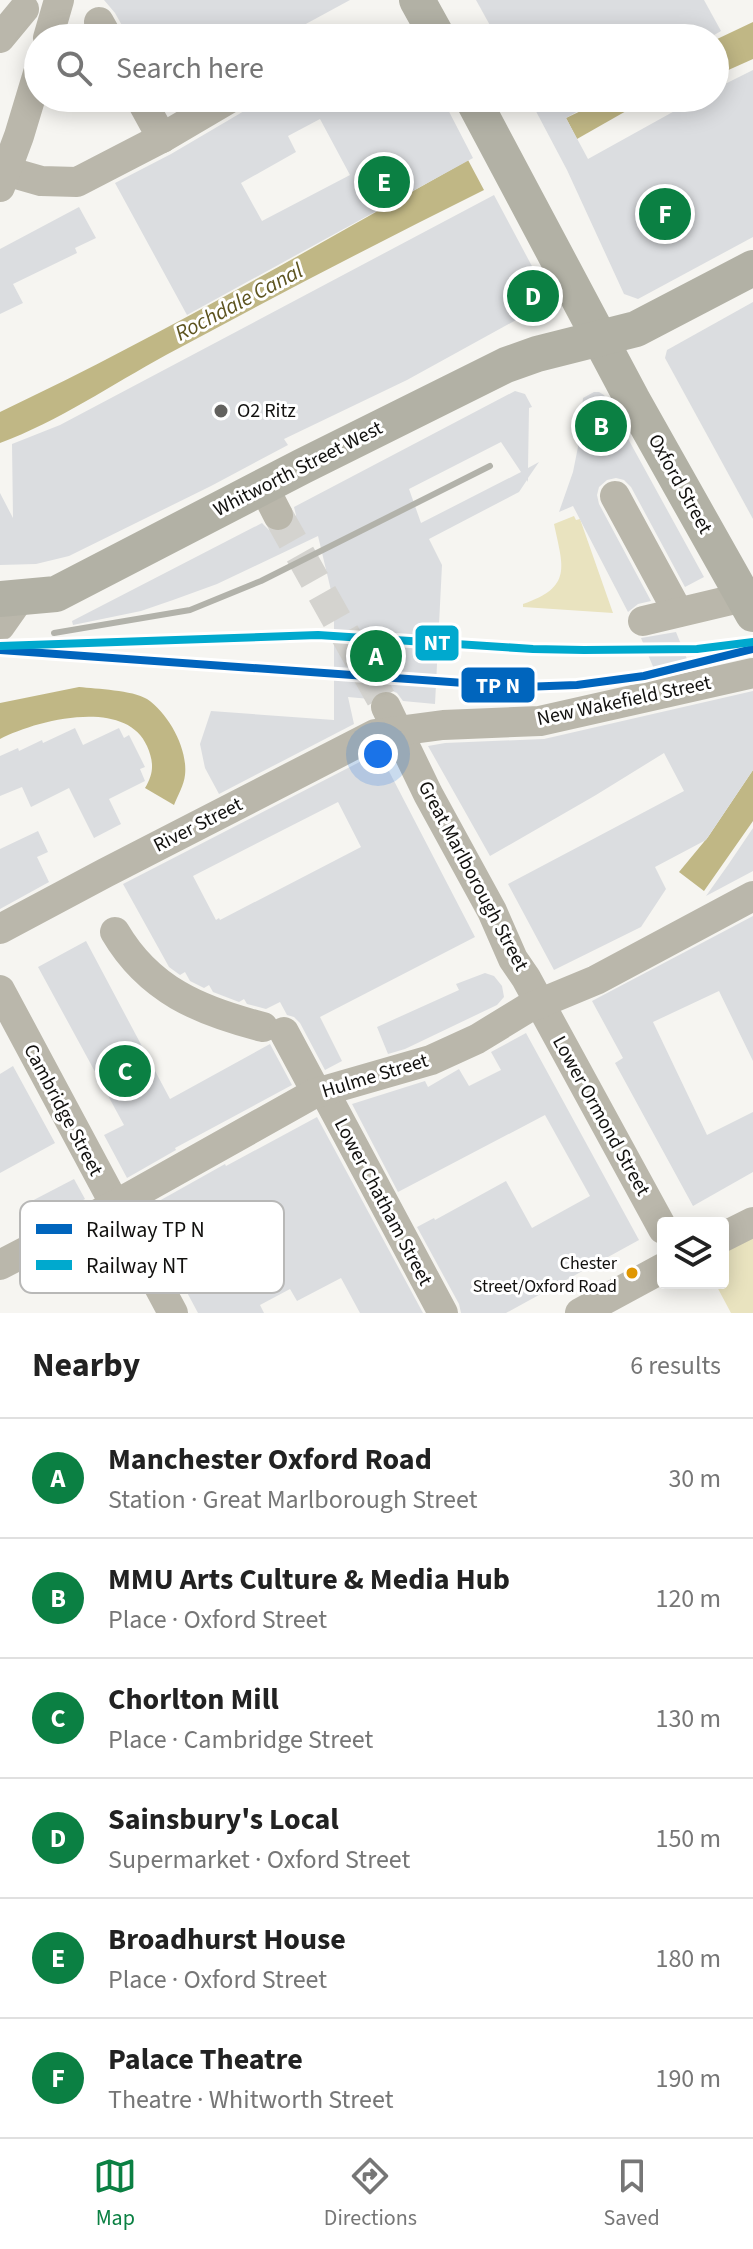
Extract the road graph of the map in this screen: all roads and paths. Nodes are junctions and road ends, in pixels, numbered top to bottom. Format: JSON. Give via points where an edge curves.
{"nodes":[{"id":1,"x":59,"y":0,"type":"edge"},
{"id":2,"x":417,"y":0,"type":"edge"},
{"id":3,"x":24,"y":9,"type":"dead end"},
{"id":4,"x":52,"y":24,"type":"edge"},
{"id":5,"x":430,"y":24,"type":"edge"},
{"id":6,"x":0,"y":38,"type":"edge"},
{"id":7,"x":24,"y":102,"type":"edge"},
{"id":8,"x":148,"y":112,"type":"edge"},
{"id":9,"x":206,"y":112,"type":"edge"},
{"id":10,"x":479,"y":112,"type":"edge"},
{"id":11,"x":10,"y":132,"type":"edge"},
{"id":12,"x":162,"y":138,"type":"junction"},
{"id":13,"x":3,"y":179,"type":"edge"},
{"id":14,"x":753,"y":268,"type":"edge"},
{"id":15,"x":599,"y":338,"type":"junction"},
{"id":16,"x":615,"y":496,"type":"dead end"},
{"id":17,"x":748,"y":606,"type":"edge"},
{"id":18,"x":6,"y":608,"type":"edge"},
{"id":19,"x":678,"y":612,"type":"junction"},
{"id":20,"x":643,"y":621,"type":"dead end"},
{"id":21,"x":753,"y":673,"type":"edge"},
{"id":22,"x":393,"y":719,"type":"junction"},
{"id":23,"x":753,"y":896,"type":"edge"},
{"id":24,"x":0,"y":929,"type":"edge"},
{"id":25,"x":115,"y":932,"type":"dead end"},
{"id":26,"x":0,"y":990,"type":"edge"},
{"id":27,"x":540,"y":1003,"type":"junction"},
{"id":28,"x":318,"y":1089,"type":"junction"},
{"id":29,"x":113,"y":1201,"type":"edge"},
{"id":30,"x":122,"y":1201,"type":"edge"},
{"id":31,"x":657,"y":1218,"type":"edge"},
{"id":32,"x":753,"y":1222,"type":"edge"},
{"id":33,"x":729,"y":1234,"type":"edge"},
{"id":34,"x":20,"y":1255,"type":"edge"},
{"id":35,"x":0,"y":1265,"type":"edge"},
{"id":36,"x":657,"y":1271,"type":"edge"},
{"id":37,"x":162,"y":1293,"type":"edge"},
{"id":38,"x":173,"y":1313,"type":"edge"},
{"id":39,"x":443,"y":1313,"type":"edge"},
{"id":40,"x":580,"y":1313,"type":"edge"}],
"edges":[{"from":1,"to":4,"type":"street"},
{"from":2,"to":5,"type":"main road"},
{"from":3,"to":6,"type":"street"},
{"from":7,"to":11,"type":"street"},
{"from":8,"to":12,"type":"street"},
{"from":9,"to":12,"type":"street"},
{"from":10,"to":15,"type":"main road","name":"Oxford Street"},
{"from":11,"to":13,"type":"street"},
{"from":12,"to":13,"type":"street","via":[[77,182]]},
{"from":14,"to":15,"type":"main road","name":"Whitworth Street West","via":[[650,323]]},
{"from":15,"to":17,"type":"main road","name":"Oxford Street"},
{"from":15,"to":18,"type":"main road","name":"Whitworth Street West","via":[[506,365],[271,501],[56,594]]},
{"from":16,"to":19,"type":"street"},
{"from":17,"to":19,"type":"street"},
{"from":19,"to":20,"type":"street"},
{"from":21,"to":22,"type":"street","name":"New Wakefield Street","via":[[540,721],[408,729]]},
{"from":22,"to":24,"type":"street","name":"River Street","via":[[375,734]]},
{"from":22,"to":27,"type":"street","name":"Great Marlborough Street"},
{"from":23,"to":27,"type":"street","name":"Hulme Street","via":[[596,980]]},
{"from":25,"to":28,"type":"street","name":"Lower Chatham Street","via":[[142,968],[167,989],[201,1009],[274,1029]]},
{"from":26,"to":29,"type":"street","name":"Cambridge Street"},
{"from":27,"to":28,"type":"street","name":"Hulme Street","via":[[431,1060]]},
{"from":27,"to":31,"type":"street","name":"Lower Ormond Street"},
{"from":28,"to":30,"type":"street","name":"Hulme Street"},
{"from":28,"to":39,"type":"street","name":"Lower Chatham Street"},
{"from":32,"to":33,"type":"street"},
{"from":34,"to":35,"type":"street","name":"Hulme Street"},
{"from":36,"to":40,"type":"street"},
{"from":37,"to":38,"type":"street","name":"Cambridge Street"}]}
